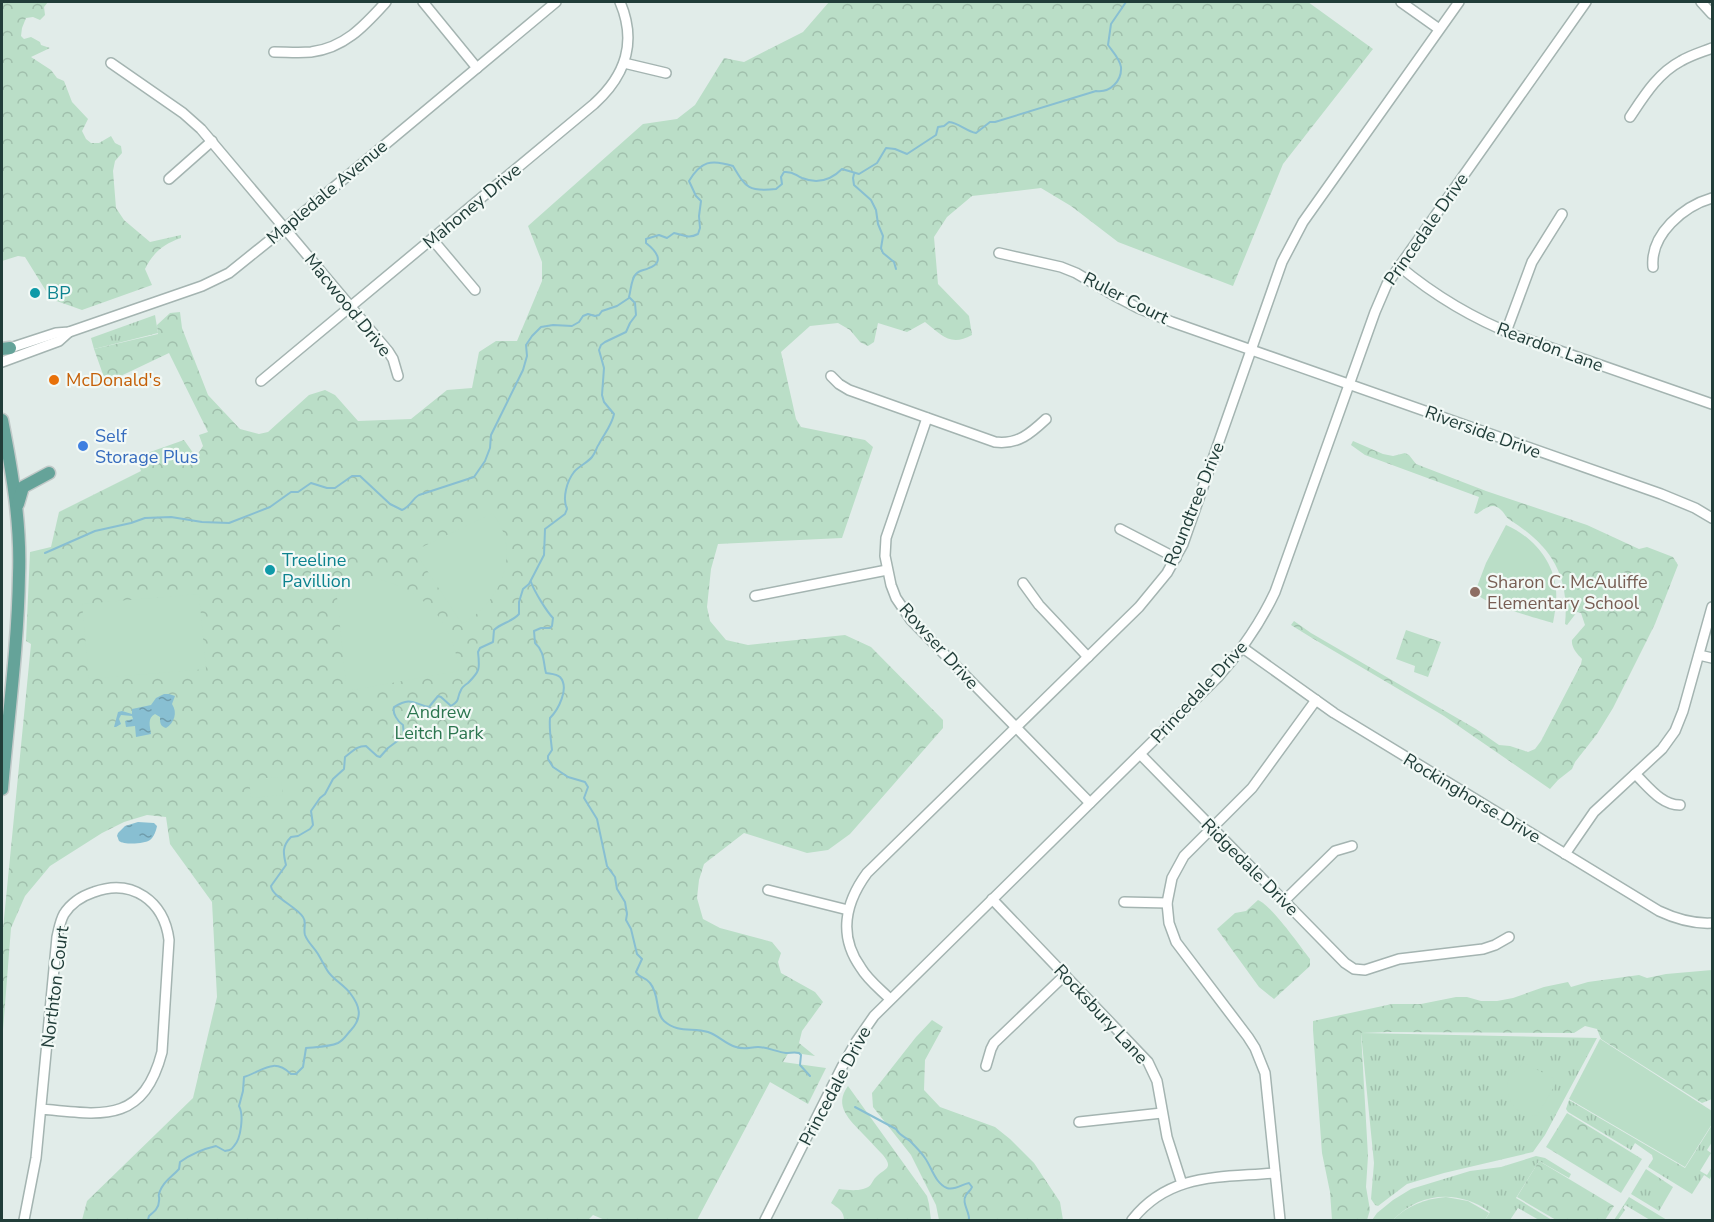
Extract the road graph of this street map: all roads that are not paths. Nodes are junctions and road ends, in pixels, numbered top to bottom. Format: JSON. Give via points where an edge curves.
{"nodes":[{"id":1,"x":386,"y":2,"type":"edge"},
{"id":2,"x":423,"y":2,"type":"edge"},
{"id":3,"x":556,"y":2,"type":"edge"},
{"id":4,"x":620,"y":2,"type":"edge"},
{"id":5,"x":1401,"y":2,"type":"edge"},
{"id":6,"x":1459,"y":2,"type":"edge"},
{"id":7,"x":1586,"y":2,"type":"edge"},
{"id":8,"x":1701,"y":2,"type":"edge"},
{"id":9,"x":1713,"y":14,"type":"edge"},
{"id":10,"x":1439,"y":29,"type":"junction"},
{"id":11,"x":1713,"y":48,"type":"edge"},
{"id":12,"x":274,"y":52,"type":"dead end"},
{"id":13,"x":111,"y":63,"type":"dead end"},
{"id":14,"x":624,"y":63,"type":"junction"},
{"id":15,"x":477,"y":68,"type":"junction"},
{"id":16,"x":666,"y":73,"type":"dead end"},
{"id":17,"x":1630,"y":117,"type":"dead end"},
{"id":18,"x":212,"y":141,"type":"junction"},
{"id":19,"x":169,"y":179,"type":"dead end"},
{"id":20,"x":1713,"y":198,"type":"edge"},
{"id":21,"x":1562,"y":214,"type":"dead end"},
{"id":22,"x":285,"y":228,"type":"junction"},
{"id":23,"x":432,"y":239,"type":"junction"},
{"id":24,"x":999,"y":253,"type":"dead end"},
{"id":25,"x":1399,"y":266,"type":"junction"},
{"id":26,"x":1653,"y":267,"type":"dead end"},
{"id":27,"x":475,"y":290,"type":"dead end"},
{"id":28,"x":351,"y":306,"type":"junction"},
{"id":29,"x":69,"y":332,"type":"junction"},
{"id":30,"x":1506,"y":332,"type":"junction"},
{"id":31,"x":4,"y":349,"type":"edge"},
{"id":32,"x":1252,"y":349,"type":"junction"},
{"id":33,"x":2,"y":362,"type":"edge"},
{"id":34,"x":398,"y":376,"type":"dead end"},
{"id":35,"x":831,"y":376,"type":"dead end"},
{"id":36,"x":261,"y":381,"type":"dead end"},
{"id":37,"x":1350,"y":384,"type":"junction"},
{"id":38,"x":1713,"y":404,"type":"edge"},
{"id":39,"x":927,"y":418,"type":"junction"},
{"id":40,"x":1046,"y":419,"type":"dead end"},
{"id":41,"x":2,"y":420,"type":"edge"},
{"id":42,"x":49,"y":473,"type":"dead end"},
{"id":43,"x":17,"y":511,"type":"junction"},
{"id":44,"x":1713,"y":518,"type":"edge"},
{"id":45,"x":1120,"y":529,"type":"dead end"},
{"id":46,"x":1176,"y":558,"type":"junction"},
{"id":47,"x":887,"y":570,"type":"junction"},
{"id":48,"x":1023,"y":583,"type":"dead end"},
{"id":49,"x":755,"y":596,"type":"dead end"},
{"id":50,"x":1713,"y":607,"type":"edge"},
{"id":51,"x":1243,"y":648,"type":"junction"},
{"id":52,"x":1699,"y":655,"type":"junction"},
{"id":53,"x":1088,"y":657,"type":"junction"},
{"id":54,"x":1713,"y":658,"type":"edge"},
{"id":55,"x":1316,"y":700,"type":"junction"},
{"id":56,"x":1016,"y":728,"type":"junction"},
{"id":57,"x":1140,"y":754,"type":"junction"},
{"id":58,"x":1635,"y":774,"type":"junction"},
{"id":59,"x":2,"y":789,"type":"edge"},
{"id":60,"x":1090,"y":803,"type":"junction"},
{"id":61,"x":1680,"y":805,"type":"dead end"},
{"id":62,"x":1212,"y":828,"type":"junction"},
{"id":63,"x":1352,"y":846,"type":"dead end"},
{"id":64,"x":1565,"y":854,"type":"junction"},
{"id":65,"x":768,"y":890,"type":"dead end"},
{"id":66,"x":992,"y":899,"type":"junction"},
{"id":67,"x":1284,"y":901,"type":"junction"},
{"id":68,"x":1124,"y":902,"type":"dead end"},
{"id":69,"x":1167,"y":903,"type":"junction"},
{"id":70,"x":848,"y":910,"type":"junction"},
{"id":71,"x":1713,"y":923,"type":"edge"},
{"id":72,"x":1509,"y":937,"type":"dead end"},
{"id":73,"x":1065,"y":975,"type":"junction"},
{"id":74,"x":890,"y":999,"type":"junction"},
{"id":75,"x":986,"y":1066,"type":"dead end"},
{"id":76,"x":42,"y":1109,"type":"junction"},
{"id":77,"x":1162,"y":1113,"type":"junction"},
{"id":78,"x":1079,"y":1122,"type":"dead end"},
{"id":79,"x":1275,"y":1173,"type":"junction"},
{"id":80,"x":1182,"y":1184,"type":"junction"},
{"id":81,"x":767,"y":1220,"type":"edge"},
{"id":82,"x":24,"y":1221,"type":"edge"},
{"id":83,"x":1132,"y":1221,"type":"edge"},
{"id":84,"x":1280,"y":1221,"type":"edge"}],
"edges":[{"from":1,"to":12,"type":"street","via":[[353,36],[331,47],[310,52]]},
{"from":2,"to":15,"type":"street"},
{"from":3,"to":15,"type":"street","name":"Mapledale Avenue"},
{"from":4,"to":14,"type":"street","name":"Mahoney Drive","via":[[628,30]]},
{"from":5,"to":10,"type":"street"},
{"from":6,"to":10,"type":"street","name":"Roundtree Drive"},
{"from":7,"to":25,"type":"street","name":"Princedale Drive"},
{"from":8,"to":9,"type":"street"},
{"from":10,"to":32,"type":"street","name":"Roundtree Drive","via":[[1303,222],[1282,262]]},
{"from":11,"to":17,"type":"street","via":[[1672,66],[1653,84]]},
{"from":13,"to":18,"type":"street","name":"Macwood Drive","via":[[183,113]]},
{"from":14,"to":16,"type":"street"},
{"from":14,"to":23,"type":"street","name":"Mahoney Drive","via":[[600,99]]},
{"from":15,"to":22,"type":"street","name":"Mapledale Avenue"},
{"from":18,"to":19,"type":"street"},
{"from":18,"to":22,"type":"street","name":"Macwood Drive"},
{"from":20,"to":26,"type":"street","via":[[1693,206],[1666,229],[1656,247]]},
{"from":21,"to":30,"type":"street","via":[[1532,262]]},
{"from":22,"to":28,"type":"street","name":"Macwood Drive"},
{"from":22,"to":29,"type":"street","name":"Mapledale Avenue","via":[[221,278]]},
{"from":23,"to":27,"type":"street"},
{"from":23,"to":28,"type":"street","name":"Mahoney Drive"},
{"from":24,"to":32,"type":"street","name":"Ruler Court","via":[[1061,267],[1138,308]]},
{"from":25,"to":30,"type":"street","name":"Reardon Lane","via":[[1456,307]]},
{"from":25,"to":37,"type":"street","name":"Princedale Drive","via":[[1382,293]]},
{"from":28,"to":34,"type":"street","name":"Macwood Drive","via":[[388,351]]},
{"from":28,"to":36,"type":"street","name":"Mahoney Drive"},
{"from":29,"to":31,"type":"street","name":"Mapledale Avenue"},
{"from":29,"to":33,"type":"street","name":"Mapledale Avenue","via":[[59,341]]},
{"from":30,"to":38,"type":"street","name":"Reardon Lane"},
{"from":32,"to":37,"type":"street","name":"Riverside Drive"},
{"from":32,"to":46,"type":"street","name":"Roundtree Drive"},
{"from":35,"to":39,"type":"street","via":[[849,390]]},
{"from":37,"to":44,"type":"street","name":"Riverside Drive","via":[[1661,494]]},
{"from":37,"to":51,"type":"street","name":"Princedale Drive","via":[[1275,592]]},
{"from":39,"to":40,"type":"street","via":[[1001,443],[1024,437]]},
{"from":39,"to":47,"type":"street","name":"Rowser Drive","via":[[888,531]]},
{"from":41,"to":43,"type":"main road"},
{"from":42,"to":43,"type":"main road","via":[[24,488]]},
{"from":43,"to":59,"type":"main road","via":[[20,574]]},
{"from":45,"to":46,"type":"street"},
{"from":46,"to":53,"type":"street","name":"Roundtree Drive","via":[[1157,587]]},
{"from":47,"to":49,"type":"street"},
{"from":47,"to":56,"type":"street","name":"Rowser Drive","via":[[896,598],[911,620]]},
{"from":48,"to":53,"type":"street"},
{"from":50,"to":52,"type":"street"},
{"from":51,"to":55,"type":"street","name":"Rockinghorse Drive"},
{"from":51,"to":57,"type":"street","name":"Princedale Drive"},
{"from":52,"to":54,"type":"street"},
{"from":52,"to":58,"type":"street","via":[[1675,731]]},
{"from":53,"to":56,"type":"street","name":"Roundtree Drive"},
{"from":55,"to":62,"type":"street","via":[[1252,788]]},
{"from":55,"to":64,"type":"street","name":"Rockinghorse Drive"},
{"from":56,"to":60,"type":"street","name":"Rowser Drive"},
{"from":56,"to":70,"type":"street","name":"Roundtree Drive","via":[[867,873]]},
{"from":57,"to":60,"type":"street","name":"Princedale Drive"},
{"from":57,"to":62,"type":"street","name":"Ridgedale Drive"},
{"from":58,"to":61,"type":"street","via":[[1664,801]]},
{"from":58,"to":64,"type":"street","via":[[1594,812]]},
{"from":60,"to":66,"type":"street","name":"Princedale Drive"},
{"from":62,"to":67,"type":"street","name":"Ridgedale Drive"},
{"from":62,"to":69,"type":"street","via":[[1178,867]]},
{"from":63,"to":67,"type":"street","via":[[1335,851]]},
{"from":64,"to":71,"type":"street","name":"Rockinghorse Drive","via":[[1668,915]]},
{"from":65,"to":70,"type":"street"},
{"from":66,"to":73,"type":"street","name":"Rocksbury Lane"},
{"from":66,"to":74,"type":"street","name":"Princedale Drive"},
{"from":67,"to":72,"type":"street","name":"Ridgedale Drive","via":[[1348,966],[1358,970],[1399,959],[1483,949]]},
{"from":68,"to":69,"type":"street"},
{"from":69,"to":79,"type":"street","via":[[1176,942],[1261,1060]]},
{"from":70,"to":74,"type":"street","name":"Roundtree Drive","via":[[846,927],[852,954],[861,970]]},
{"from":73,"to":75,"type":"street","via":[[994,1043]]},
{"from":73,"to":77,"type":"street","name":"Rocksbury Lane","via":[[1148,1062],[1157,1081]]},
{"from":74,"to":81,"type":"street","name":"Princedale Drive","via":[[855,1042]]},
{"from":76,"to":76,"type":"street","name":"Northton Court","via":[[57,937],[64,914],[77,900],[101,889],[137,891],[160,913],[169,940],[162,1052],[152,1082],[131,1103],[113,1112]]},
{"from":76,"to":82,"type":"street","name":"Northton Court"},
{"from":77,"to":78,"type":"street"},
{"from":77,"to":80,"type":"street","name":"Rocksbury Lane"},
{"from":79,"to":80,"type":"street"},
{"from":79,"to":84,"type":"street"},
{"from":80,"to":83,"type":"street","via":[[1153,1199]]}]}
